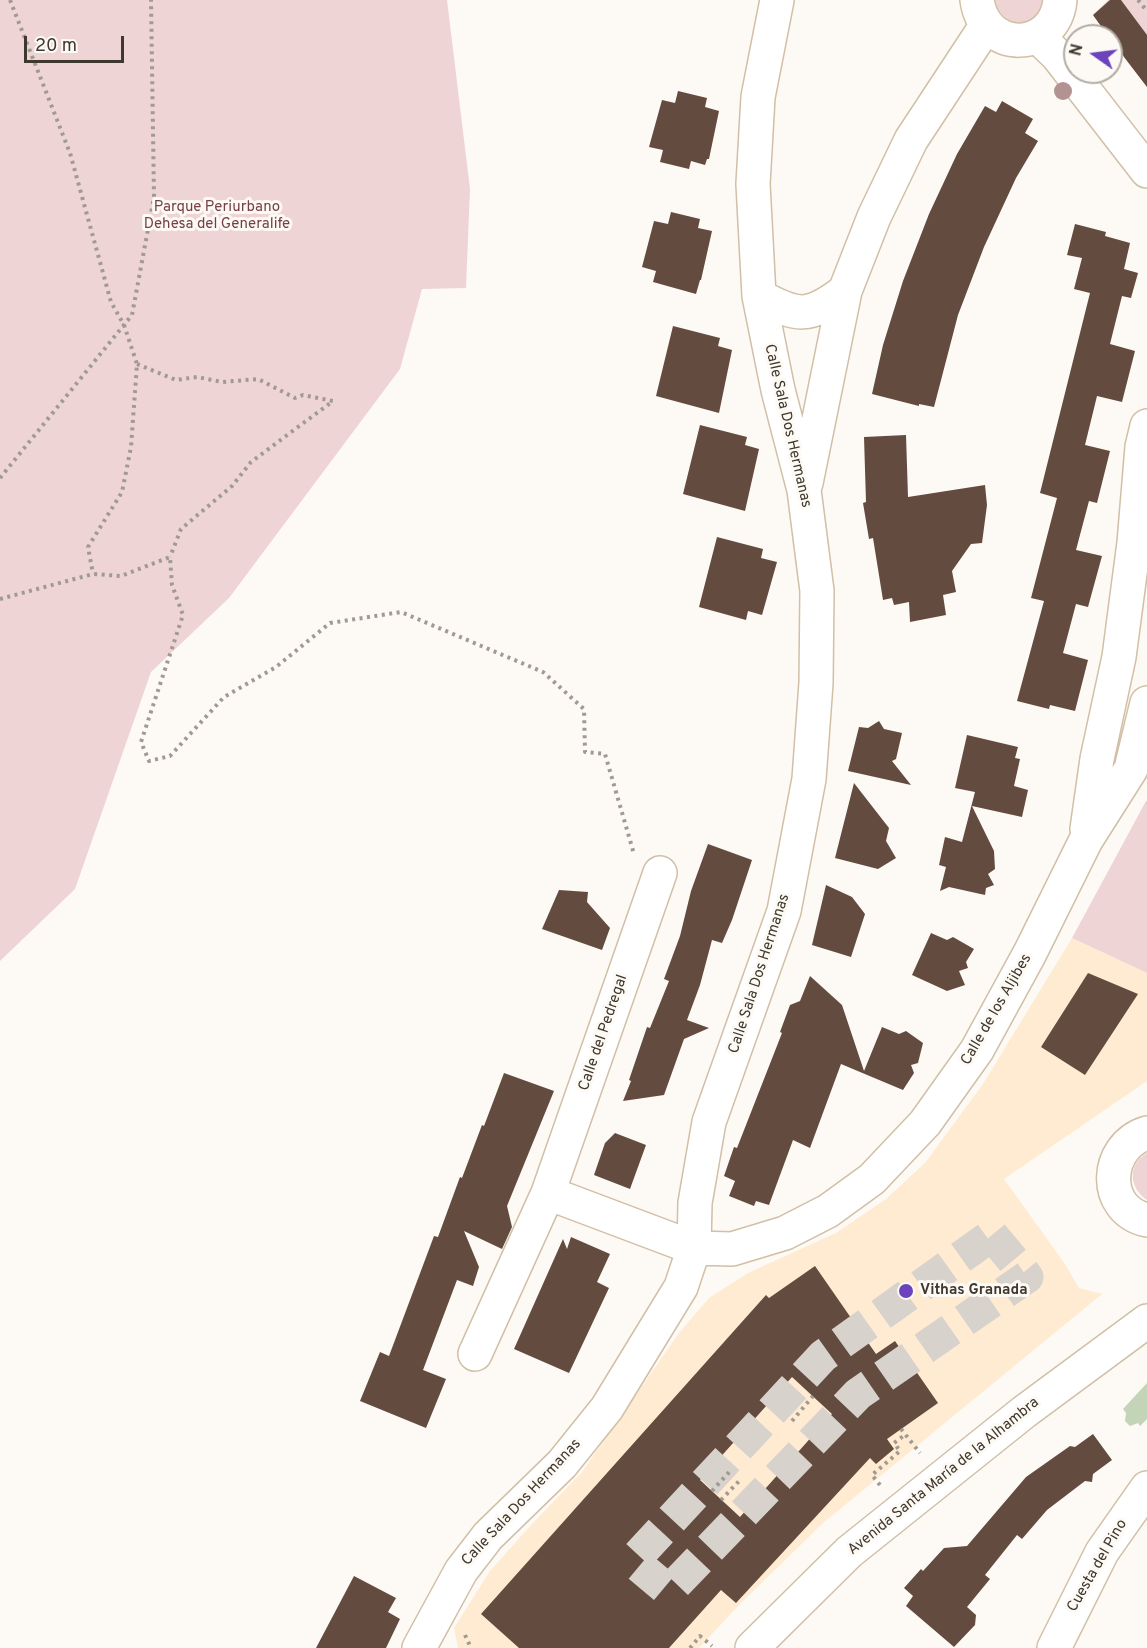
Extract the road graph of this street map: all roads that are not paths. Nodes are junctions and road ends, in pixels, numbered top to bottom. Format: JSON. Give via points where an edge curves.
{"nodes":[{"id":1,"x":777,"y":0,"type":"edge"},
{"id":2,"x":1060,"y":0,"type":"edge"},
{"id":3,"x":982,"y":13,"type":"edge"},
{"id":4,"x":1037,"y":36,"type":"junction"},
{"id":5,"x":1147,"y":171,"type":"edge"},
{"id":6,"x":845,"y":291,"type":"junction"},
{"id":7,"x":759,"y":296,"type":"junction"},
{"id":8,"x":1147,"y":426,"type":"edge"},
{"id":9,"x":804,"y":490,"type":"junction"},
{"id":10,"x":1147,"y":703,"type":"edge"},
{"id":11,"x":1086,"y":840,"type":"junction"},
{"id":12,"x":659,"y":876,"type":"road end"},
{"id":13,"x":1147,"y":1133,"type":"edge"},
{"id":14,"x":548,"y":1193,"type":"junction"},
{"id":15,"x":1147,"y":1220,"type":"edge"},
{"id":16,"x":694,"y":1248,"type":"junction"},
{"id":17,"x":1147,"y":1321,"type":"edge"},
{"id":18,"x":475,"y":1353,"type":"dead end"},
{"id":19,"x":1147,"y":1488,"type":"edge"},
{"id":20,"x":419,"y":1648,"type":"edge"},
{"id":21,"x":752,"y":1648,"type":"edge"},
{"id":22,"x":1054,"y":1648,"type":"edge"}],
"edges":[{"from":1,"to":7,"type":"street","name":"Calle Sala Dos Hermanas","via":[[758,97],[753,184]]},
{"from":2,"to":4,"type":"street","via":[[1052,23]]},
{"from":3,"to":4,"type":"street","via":[[999,36],[1015,41]]},
{"from":3,"to":6,"type":"street","via":[[911,140],[874,217]]},
{"from":4,"to":5,"type":"street","via":[[1057,55]]},
{"from":6,"to":7,"type":"street","via":[[825,307],[803,313]]},
{"from":6,"to":9,"type":"street"},
{"from":7,"to":9,"type":"street","name":"Calle Sala Dos Hermanas"},
{"from":8,"to":11,"type":"street","name":"Calle de los Aljibes","via":[[1119,657],[1097,759]]},
{"from":9,"to":16,"type":"street","name":"Calle Sala Dos Hermanas","via":[[818,591],[809,778],[784,911],[709,1122],[694,1203]]},
{"from":10,"to":11,"type":"street","name":"Calle de los Aljibes","via":[[1131,769]]},
{"from":11,"to":16,"type":"street","name":"Calle de los Aljibes","via":[[977,1050],[926,1123],[872,1179],[828,1211],[785,1233],[732,1249]]},
{"from":12,"to":14,"type":"street","name":"Calle del Pedregal"},
{"from":13,"to":15,"type":"street","via":[[1126,1144],[1113,1171],[1119,1200],[1132,1214]]},
{"from":14,"to":16,"type":"street"},
{"from":14,"to":18,"type":"street","name":"Calle del Pedregal"},
{"from":16,"to":20,"type":"street","name":"Calle Sala Dos Hermanas","via":[[681,1287],[607,1408],[562,1464],[488,1536],[461,1570]]},
{"from":17,"to":21,"type":"street","name":"Avenida Santa María de la Alhambra","via":[[1024,1412],[849,1552]]},
{"from":19,"to":22,"type":"street","name":"Cuesta del Pino","via":[[1102,1552]]}]}
